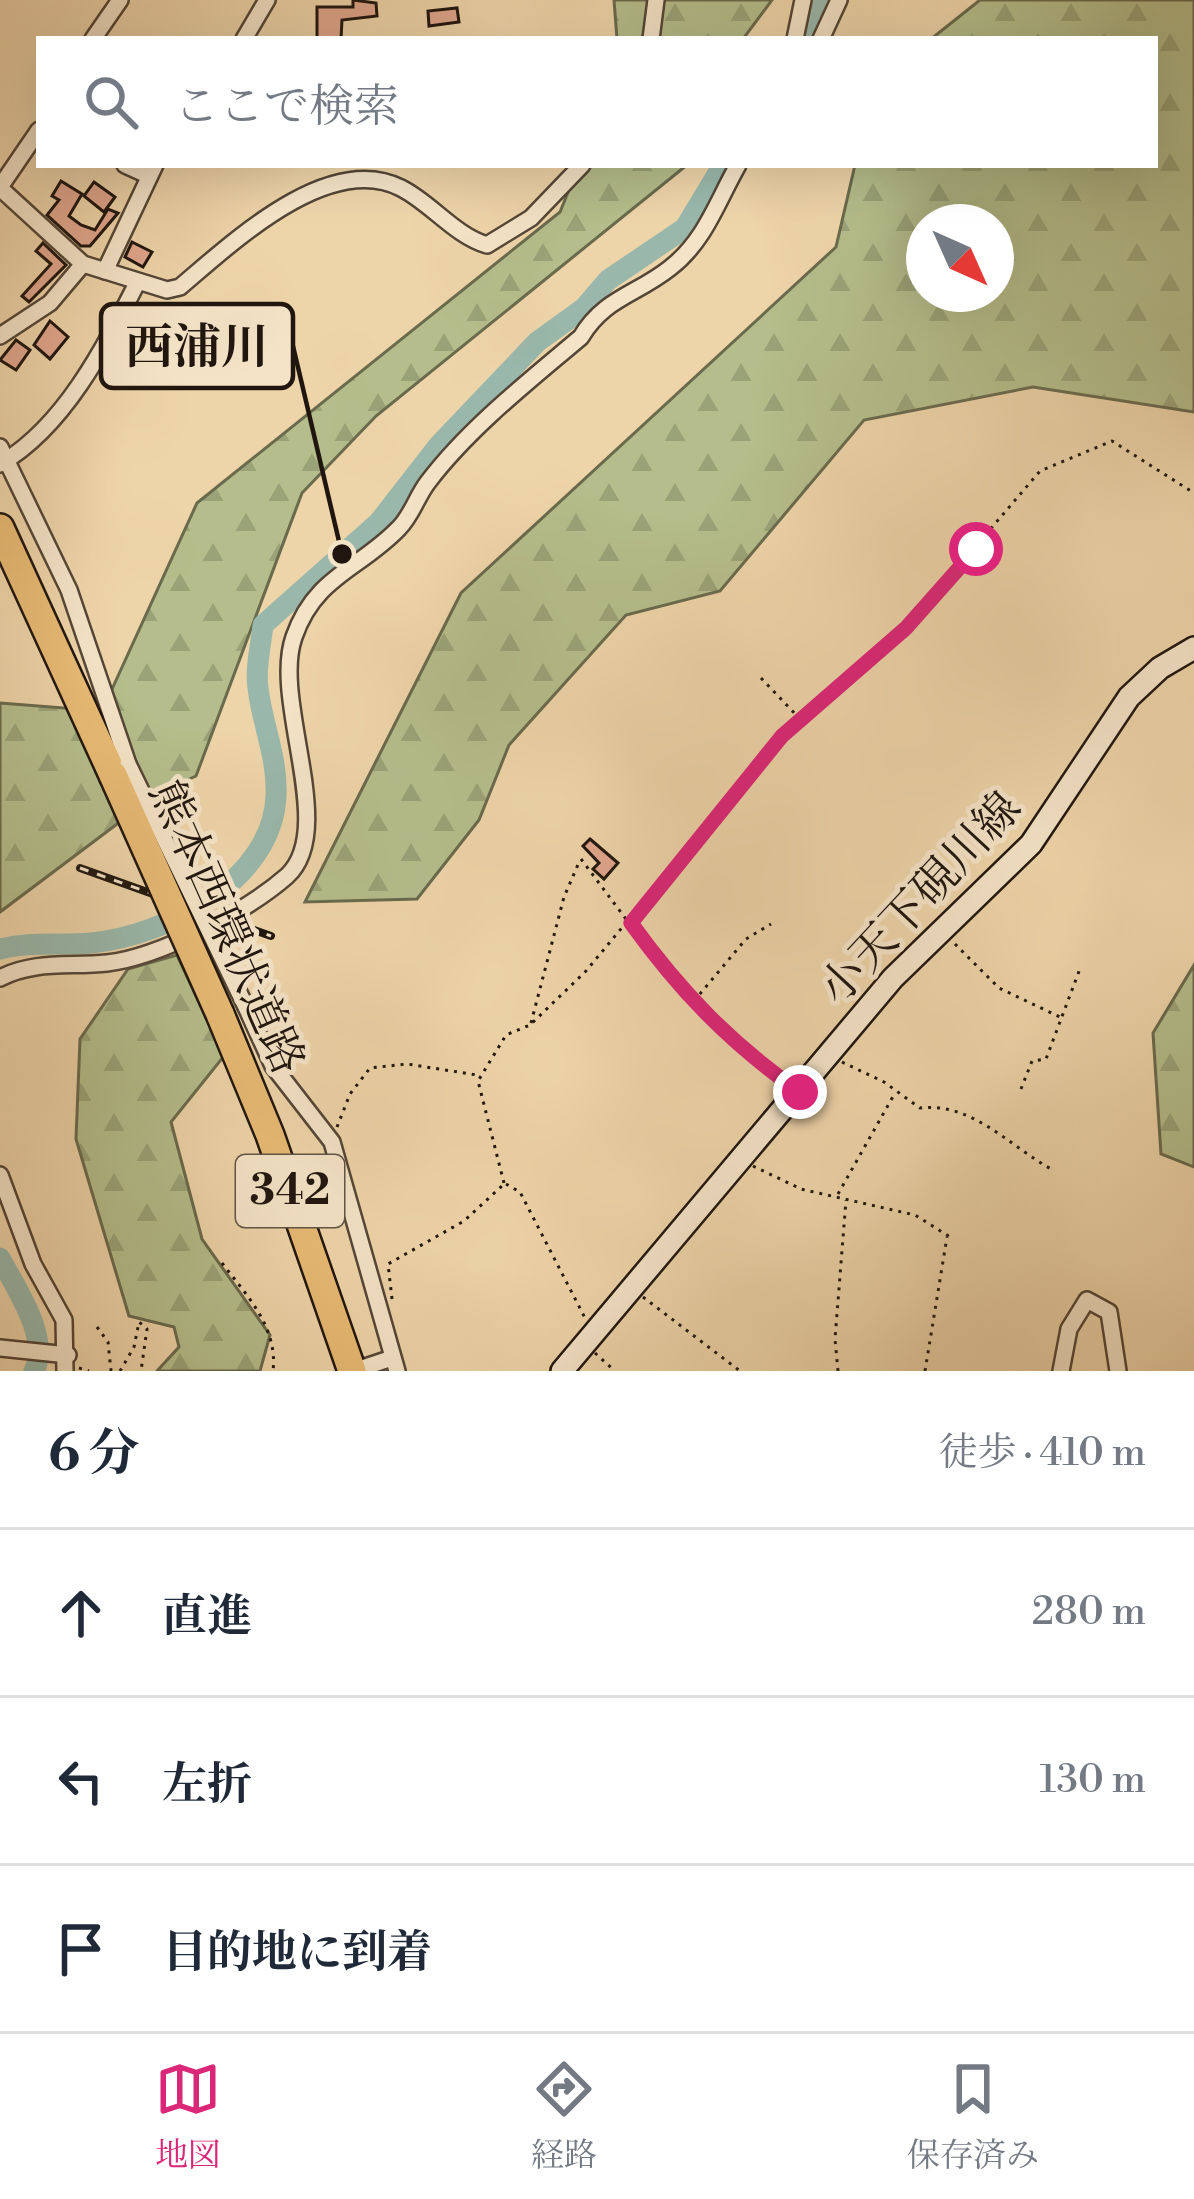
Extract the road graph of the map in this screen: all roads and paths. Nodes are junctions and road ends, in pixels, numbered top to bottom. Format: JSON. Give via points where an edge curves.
{"nodes":[{"id":1,"x":120,"y":0,"type":"edge"},
{"id":2,"x":266,"y":0,"type":"edge"},
{"id":3,"x":656,"y":0,"type":"edge"},
{"id":4,"x":803,"y":0,"type":"edge"},
{"id":5,"x":839,"y":0,"type":"edge"},
{"id":6,"x":95,"y":36,"type":"edge"},
{"id":7,"x":246,"y":36,"type":"edge"},
{"id":8,"x":651,"y":36,"type":"edge"},
{"id":9,"x":794,"y":36,"type":"edge"},
{"id":10,"x":822,"y":36,"type":"edge"},
{"id":11,"x":36,"y":134,"type":"edge"},
{"id":12,"x":579,"y":168,"type":"edge"},
{"id":13,"x":736,"y":168,"type":"edge"},
{"id":14,"x":151,"y":170,"type":"edge"},
{"id":15,"x":0,"y":187,"type":"edge"},
{"id":16,"x":83,"y":264,"type":"junction"},
{"id":17,"x":105,"y":271,"type":"junction"},
{"id":18,"x":136,"y":285,"type":"junction"},
{"id":19,"x":0,"y":336,"type":"edge"},
{"id":20,"x":2,"y":458,"type":"edge"},
{"id":21,"x":1194,"y":493,"type":"edge"},
{"id":22,"x":0,"y":528,"type":"edge"},
{"id":23,"x":1194,"y":648,"type":"edge"},
{"id":24,"x":761,"y":678,"type":"dead end"},
{"id":25,"x":800,"y":718,"type":"junction"},
{"id":26,"x":120,"y":770,"type":"junction"},
{"id":27,"x":631,"y":923,"type":"junction"},
{"id":28,"x":771,"y":924,"type":"dead end"},
{"id":29,"x":941,"y":930,"type":"junction"},
{"id":30,"x":1081,"y":966,"type":"dead end"},
{"id":31,"x":0,"y":978,"type":"edge"},
{"id":32,"x":692,"y":1002,"type":"junction"},
{"id":33,"x":233,"y":1011,"type":"junction"},
{"id":34,"x":1062,"y":1018,"type":"junction"},
{"id":35,"x":530,"y":1025,"type":"junction"},
{"id":36,"x":830,"y":1055,"type":"junction"},
{"id":37,"x":479,"y":1075,"type":"junction"},
{"id":38,"x":1021,"y":1089,"type":"dead end"},
{"id":39,"x":896,"y":1091,"type":"junction"},
{"id":40,"x":800,"y":1092,"type":"junction"},
{"id":41,"x":337,"y":1127,"type":"dead end"},
{"id":42,"x":740,"y":1162,"type":"junction"},
{"id":43,"x":1051,"y":1169,"type":"dead end"},
{"id":44,"x":0,"y":1175,"type":"edge"},
{"id":45,"x":504,"y":1184,"type":"junction"},
{"id":46,"x":837,"y":1195,"type":"junction"},
{"id":47,"x":846,"y":1197,"type":"junction"},
{"id":48,"x":222,"y":1263,"type":"dead end"},
{"id":49,"x":632,"y":1288,"type":"junction"},
{"id":50,"x":393,"y":1309,"type":"dead end"},
{"id":51,"x":97,"y":1328,"type":"dead end"},
{"id":52,"x":591,"y":1336,"type":"junction"},
{"id":53,"x":0,"y":1348,"type":"edge"},
{"id":54,"x":66,"y":1363,"type":"edge"},
{"id":55,"x":394,"y":1365,"type":"edge"},
{"id":56,"x":357,"y":1370,"type":"edge"},
{"id":57,"x":111,"y":1371,"type":"edge"},
{"id":58,"x":120,"y":1371,"type":"edge"},
{"id":59,"x":141,"y":1371,"type":"edge"},
{"id":60,"x":273,"y":1371,"type":"edge"},
{"id":61,"x":562,"y":1371,"type":"edge"},
{"id":62,"x":615,"y":1371,"type":"edge"},
{"id":63,"x":740,"y":1371,"type":"edge"},
{"id":64,"x":838,"y":1371,"type":"edge"},
{"id":65,"x":926,"y":1371,"type":"edge"},
{"id":66,"x":1061,"y":1371,"type":"edge"},
{"id":67,"x":1118,"y":1371,"type":"edge"}],
"edges":[{"from":1,"to":6,"type":"street"},
{"from":2,"to":7,"type":"street"},
{"from":3,"to":8,"type":"street"},
{"from":4,"to":9,"type":"street"},
{"from":5,"to":10,"type":"street"},
{"from":11,"to":15,"type":"street"},
{"from":12,"to":18,"type":"street","via":[[531,218],[487,244],[400,187],[374,180],[309,190],[284,203],[180,287]]},
{"from":13,"to":31,"type":"street","via":[[695,245],[596,313],[581,337],[429,481],[404,524],[344,566],[302,616],[286,666],[306,828],[302,857],[286,876],[197,933],[110,963],[45,964]]},
{"from":14,"to":17,"type":"street"},
{"from":15,"to":16,"type":"street"},
{"from":16,"to":17,"type":"street"},
{"from":16,"to":19,"type":"street","via":[[50,303]]},
{"from":17,"to":18,"type":"street"},
{"from":18,"to":20,"type":"street","via":[[71,395],[31,443]]},
{"from":20,"to":26,"type":"street","via":[[69,590]]},
{"from":21,"to":25,"type":"path","via":[[1112,441],[1040,471],[906,628]]},
{"from":22,"to":26,"type":"highway","name":"熊本西環状道路","number":"342"},
{"from":23,"to":29,"type":"main road","name":"小天下硯川線","via":[[1129,698],[1031,844]]},
{"from":24,"to":25,"type":"path"},
{"from":25,"to":27,"type":"path"},
{"from":26,"to":33,"type":"highway","name":"熊本西環状道路","number":"342","bridge":true},
{"from":27,"to":32,"type":"path"},
{"from":27,"to":35,"type":"path"},
{"from":27,"to":35,"type":"path","via":[[581,859],[563,897]]},
{"from":28,"to":32,"type":"path","via":[[746,939]]},
{"from":29,"to":34,"type":"path","via":[[999,988]]},
{"from":29,"to":36,"type":"main road","name":"小天下硯川線"},
{"from":30,"to":34,"type":"path"},
{"from":32,"to":40,"type":"path"},
{"from":33,"to":55,"type":"street","via":[[332,1142]]},
{"from":33,"to":56,"type":"highway","name":"熊本西環状道路","number":"342"},
{"from":34,"to":38,"type":"path","via":[[1046,1060],[1031,1061]]},
{"from":35,"to":37,"type":"path","via":[[506,1035]]},
{"from":36,"to":39,"type":"path"},
{"from":36,"to":40,"type":"main road","name":"小天下硯川線"},
{"from":37,"to":41,"type":"path","via":[[407,1064],[370,1068]]},
{"from":37,"to":45,"type":"path"},
{"from":39,"to":43,"type":"path","via":[[920,1108],[942,1105],[994,1127],[1008,1145]]},
{"from":39,"to":46,"type":"path"},
{"from":40,"to":42,"type":"main road","name":"小天下硯川線"},
{"from":42,"to":46,"type":"path"},
{"from":42,"to":49,"type":"main road","name":"小天下硯川線"},
{"from":44,"to":54,"type":"street","via":[[64,1320]]},
{"from":45,"to":50,"type":"path","via":[[464,1221],[388,1264]]},
{"from":45,"to":52,"type":"path","via":[[520,1192]]},
{"from":46,"to":47,"type":"path"},
{"from":47,"to":64,"type":"path"},
{"from":47,"to":65,"type":"path","via":[[915,1215],[948,1236]]},
{"from":48,"to":60,"type":"path","via":[[268,1328]]},
{"from":49,"to":52,"type":"main road","name":"小天下硯川線"},
{"from":49,"to":63,"type":"path"},
{"from":51,"to":57,"type":"path","via":[[108,1342]]},
{"from":52,"to":61,"type":"main road","name":"小天下硯川線"},
{"from":52,"to":62,"type":"path"},
{"from":53,"to":54,"type":"street"},
{"from":55,"to":56,"type":"street"},
{"from":58,"to":59,"type":"path","via":[[139,1322],[147,1329]]},
{"from":66,"to":67,"type":"street","via":[[1069,1329],[1087,1300],[1109,1312]]}]}
